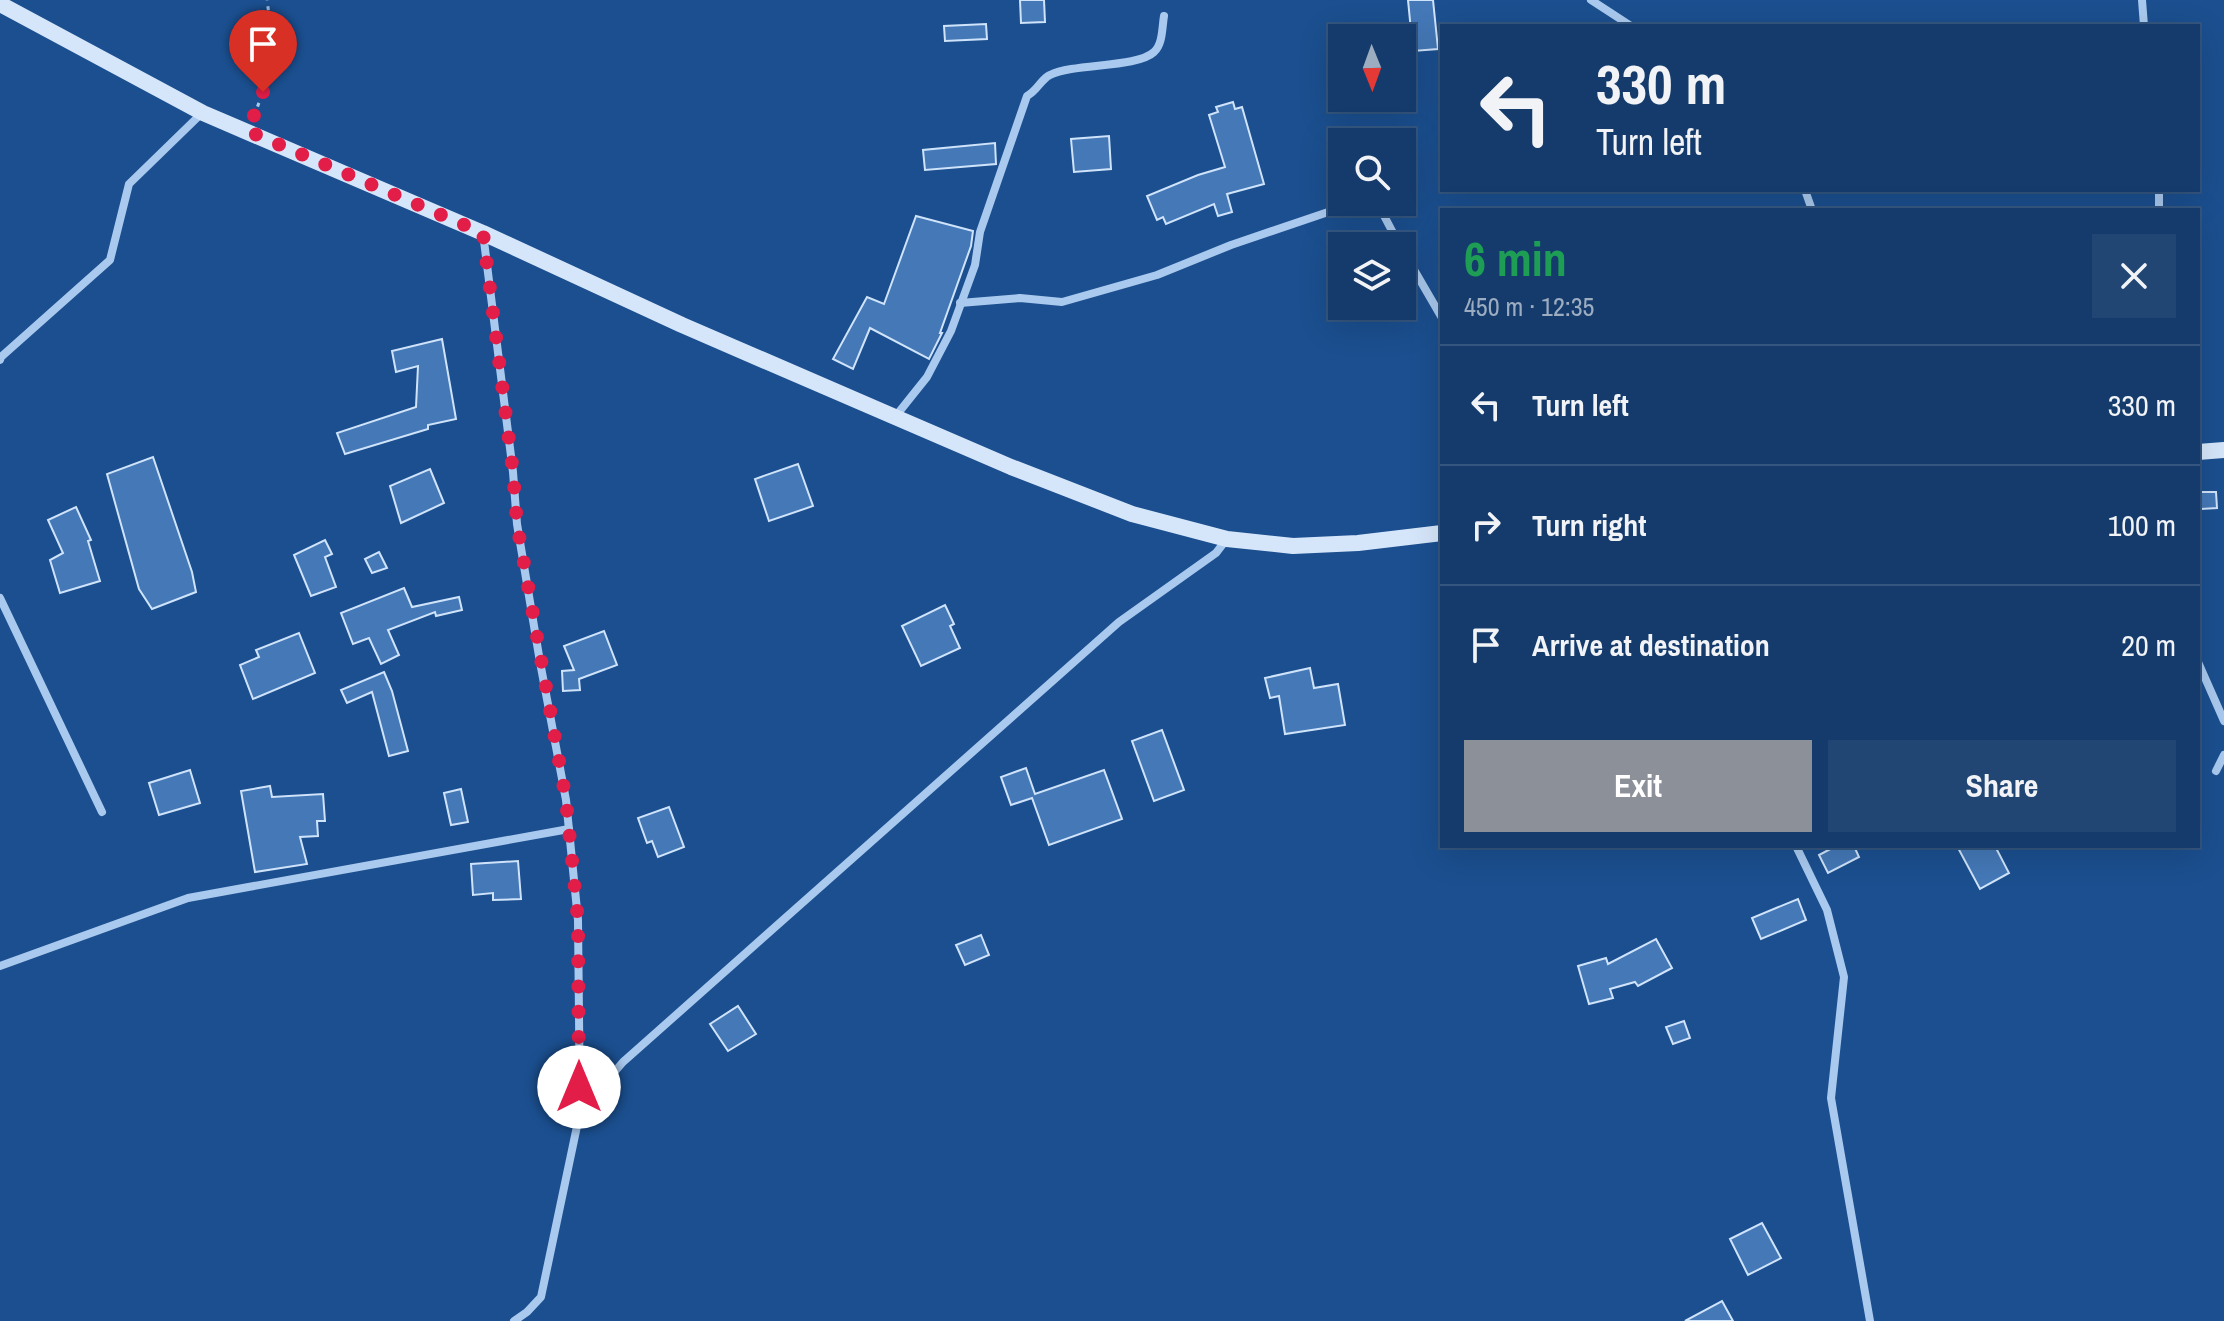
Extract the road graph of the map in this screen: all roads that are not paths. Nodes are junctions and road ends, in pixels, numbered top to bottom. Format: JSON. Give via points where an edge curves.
{"nodes":[{"id":1,"x":1591,"y":0,"type":"edge"},
{"id":2,"x":2142,"y":0,"type":"edge"},
{"id":3,"x":0,"y":4,"type":"edge"},
{"id":4,"x":1164,"y":16,"type":"dead end"},
{"id":5,"x":1628,"y":24,"type":"edge"},
{"id":6,"x":2144,"y":24,"type":"edge"},
{"id":7,"x":203,"y":113,"type":"junction"},
{"id":8,"x":1393,"y":232,"type":"edge"},
{"id":9,"x":483,"y":233,"type":"junction"},
{"id":10,"x":1416,"y":273,"type":"edge"},
{"id":11,"x":960,"y":303,"type":"junction"},
{"id":12,"x":1440,"y":314,"type":"edge"},
{"id":13,"x":0,"y":360,"type":"edge"},
{"id":14,"x":895,"y":417,"type":"junction"},
{"id":15,"x":2224,"y":450,"type":"edge"},
{"id":16,"x":2200,"y":452,"type":"edge"},
{"id":17,"x":1440,"y":533,"type":"edge"},
{"id":18,"x":1227,"y":539,"type":"junction"},
{"id":19,"x":0,"y":598,"type":"edge"},
{"id":20,"x":2200,"y":667,"type":"edge"},
{"id":21,"x":2224,"y":721,"type":"edge"},
{"id":22,"x":2224,"y":755,"type":"edge"},
{"id":23,"x":2216,"y":771,"type":"dead end"},
{"id":24,"x":102,"y":812,"type":"dead end"},
{"id":25,"x":569,"y":829,"type":"junction"},
{"id":26,"x":1797,"y":848,"type":"edge"},
{"id":27,"x":0,"y":966,"type":"edge"},
{"id":28,"x":580,"y":1112,"type":"junction"},
{"id":29,"x":526,"y":1317,"type":"edge"},
{"id":30,"x":514,"y":1321,"type":"edge"},
{"id":31,"x":1870,"y":1321,"type":"edge"}],
"edges":[{"from":1,"to":5,"type":"street"},
{"from":2,"to":6,"type":"street"},
{"from":3,"to":7,"type":"street"},
{"from":4,"to":11,"type":"street","via":[[1155,51],[1143,59],[1061,71],[1046,76],[1027,96]]},
{"from":7,"to":9,"type":"street"},
{"from":7,"to":13,"type":"street","via":[[129,184],[110,260]]},
{"from":8,"to":11,"type":"street","via":[[1381,210],[1340,208],[1157,275],[1062,302],[1020,298]]},
{"from":9,"to":14,"type":"street"},
{"from":9,"to":25,"type":"street","via":[[517,524]]},
{"from":10,"to":12,"type":"street"},
{"from":11,"to":14,"type":"street","via":[[927,377]]},
{"from":14,"to":18,"type":"street","via":[[1132,514]]},
{"from":15,"to":16,"type":"street"},
{"from":17,"to":18,"type":"street","via":[[1293,546]]},
{"from":18,"to":28,"type":"street","via":[[1216,553],[1119,622],[764,936],[623,1062]]},
{"from":19,"to":24,"type":"street"},
{"from":20,"to":21,"type":"street"},
{"from":22,"to":23,"type":"street"},
{"from":25,"to":27,"type":"street","via":[[188,898]]},
{"from":25,"to":28,"type":"street","via":[[578,920]]},
{"from":26,"to":31,"type":"street","via":[[1827,910],[1844,977],[1831,1098]]},
{"from":28,"to":29,"type":"street","via":[[541,1297]]},
{"from":29,"to":30,"type":"street"}]}
